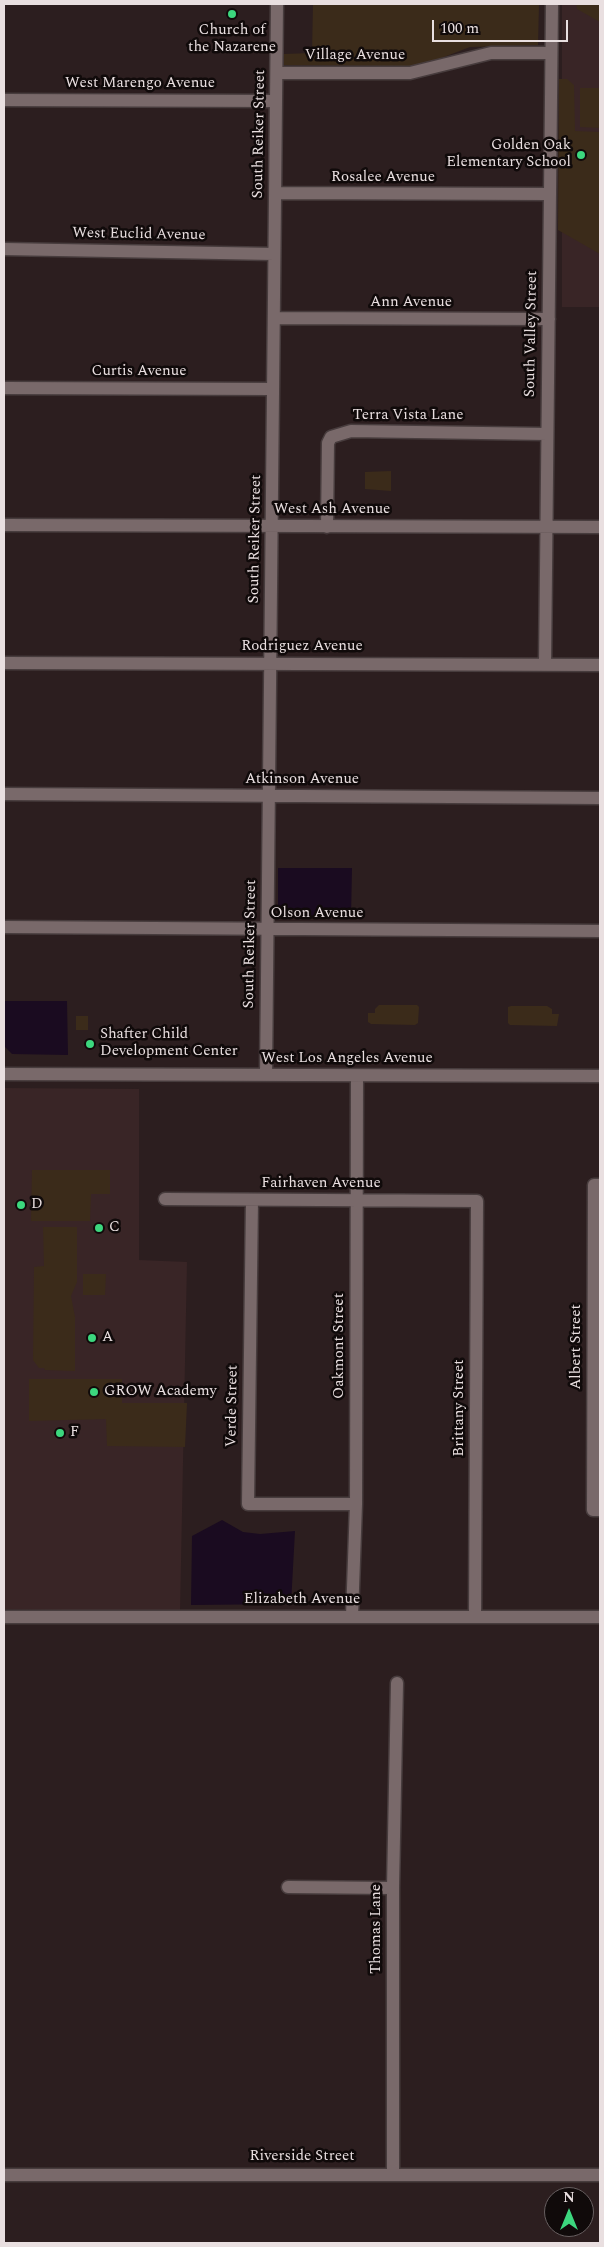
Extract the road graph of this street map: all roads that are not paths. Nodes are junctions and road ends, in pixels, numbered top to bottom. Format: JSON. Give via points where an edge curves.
{"nodes":[{"id":1,"x":277,"y":4,"type":"edge"},
{"id":2,"x":552,"y":4,"type":"edge"},
{"id":3,"x":551,"y":53,"type":"junction"},
{"id":4,"x":277,"y":73,"type":"junction"},
{"id":5,"x":4,"y":100,"type":"edge"},
{"id":6,"x":276,"y":101,"type":"junction"},
{"id":7,"x":275,"y":193,"type":"junction"},
{"id":8,"x":550,"y":194,"type":"junction"},
{"id":9,"x":4,"y":249,"type":"edge"},
{"id":10,"x":274,"y":254,"type":"junction"},
{"id":11,"x":274,"y":318,"type":"junction"},
{"id":12,"x":549,"y":319,"type":"junction"},
{"id":13,"x":4,"y":388,"type":"edge"},
{"id":14,"x":273,"y":389,"type":"junction"},
{"id":15,"x":548,"y":434,"type":"junction"},
{"id":16,"x":4,"y":525,"type":"edge"},
{"id":17,"x":272,"y":526,"type":"junction"},
{"id":18,"x":327,"y":527,"type":"junction"},
{"id":19,"x":547,"y":527,"type":"junction"},
{"id":20,"x":600,"y":527,"type":"edge"},
{"id":21,"x":4,"y":662,"type":"edge"},
{"id":22,"x":270,"y":664,"type":"junction"},
{"id":23,"x":545,"y":664,"type":"junction"},
{"id":24,"x":600,"y":665,"type":"edge"},
{"id":25,"x":4,"y":794,"type":"edge"},
{"id":26,"x":269,"y":797,"type":"junction"},
{"id":27,"x":600,"y":798,"type":"edge"},
{"id":28,"x":4,"y":927,"type":"edge"},
{"id":29,"x":268,"y":930,"type":"junction"},
{"id":30,"x":600,"y":931,"type":"edge"},
{"id":31,"x":4,"y":1074,"type":"edge"},
{"id":32,"x":266,"y":1075,"type":"junction"},
{"id":33,"x":357,"y":1076,"type":"junction"},
{"id":34,"x":600,"y":1076,"type":"edge"},
{"id":35,"x":597,"y":1185,"type":"edge"},
{"id":36,"x":165,"y":1200,"type":"dead end"},
{"id":37,"x":252,"y":1200,"type":"junction"},
{"id":38,"x":356,"y":1200,"type":"junction"},
{"id":39,"x":477,"y":1200,"type":"joint"},
{"id":40,"x":597,"y":1294,"type":"edge"},
{"id":41,"x":597,"y":1406,"type":"edge"},
{"id":42,"x":356,"y":1504,"type":"junction"},
{"id":43,"x":596,"y":1510,"type":"edge"},
{"id":44,"x":352,"y":1616,"type":"junction"},
{"id":45,"x":475,"y":1616,"type":"junction"},
{"id":46,"x":4,"y":1617,"type":"edge"},
{"id":47,"x":600,"y":1617,"type":"edge"},
{"id":48,"x":398,"y":1683,"type":"dead end"},
{"id":49,"x":288,"y":1887,"type":"dead end"},
{"id":50,"x":393,"y":1888,"type":"junction"},
{"id":51,"x":392,"y":2174,"type":"junction"},
{"id":52,"x":4,"y":2175,"type":"edge"},
{"id":53,"x":600,"y":2175,"type":"edge"}],
"edges":[{"from":1,"to":4,"type":"street","name":"South Reiker Street"},
{"from":2,"to":3,"type":"street","name":"South Valley Street"},
{"from":3,"to":4,"type":"street","name":"Village Avenue","via":[[491,53],[410,73]]},
{"from":3,"to":8,"type":"street","name":"South Valley Street"},
{"from":4,"to":6,"type":"street","name":"South Reiker Street"},
{"from":5,"to":6,"type":"street","name":"West Marengo Avenue"},
{"from":6,"to":7,"type":"street","name":"South Reiker Street"},
{"from":7,"to":8,"type":"street","name":"Rosalee Avenue"},
{"from":7,"to":10,"type":"street","name":"South Reiker Street"},
{"from":8,"to":12,"type":"street","name":"South Valley Street"},
{"from":9,"to":10,"type":"street","name":"West Euclid Avenue"},
{"from":10,"to":11,"type":"street","name":"South Reiker Street"},
{"from":11,"to":12,"type":"street","name":"Ann Avenue"},
{"from":11,"to":14,"type":"street","name":"South Reiker Street"},
{"from":12,"to":15,"type":"street","name":"South Valley Street"},
{"from":13,"to":14,"type":"street","name":"Curtis Avenue"},
{"from":14,"to":17,"type":"street","name":"South Reiker Street"},
{"from":15,"to":18,"type":"street","name":"Terra Vista Lane","via":[[351,431],[331,437],[328,443]]},
{"from":15,"to":19,"type":"street","name":"South Valley Street"},
{"from":16,"to":17,"type":"street","name":"West Ash Avenue"},
{"from":17,"to":18,"type":"street","name":"West Ash Avenue"},
{"from":17,"to":22,"type":"street","name":"South Reiker Street"},
{"from":18,"to":19,"type":"street","name":"West Ash Avenue"},
{"from":19,"to":20,"type":"street","name":"West Ash Avenue"},
{"from":19,"to":23,"type":"street","name":"South Valley Street"},
{"from":21,"to":22,"type":"street","name":"Rodriguez Avenue"},
{"from":22,"to":23,"type":"street","name":"Rodriguez Avenue"},
{"from":22,"to":26,"type":"street","name":"South Reiker Street"},
{"from":23,"to":24,"type":"street","name":"Rodriguez Avenue"},
{"from":25,"to":26,"type":"street","name":"Atkinson Avenue"},
{"from":26,"to":27,"type":"street","name":"Atkinson Avenue"},
{"from":26,"to":29,"type":"street","name":"South Reiker Street"},
{"from":28,"to":29,"type":"street","name":"Olson Avenue"},
{"from":29,"to":30,"type":"street","name":"Olson Avenue"},
{"from":29,"to":32,"type":"street","name":"South Reiker Street"},
{"from":31,"to":32,"type":"street","name":"West Los Angeles Avenue"},
{"from":32,"to":33,"type":"street","name":"West Los Angeles Avenue"},
{"from":33,"to":34,"type":"street","name":"West Los Angeles Avenue"},
{"from":33,"to":38,"type":"street","name":"Oakmont Street"},
{"from":35,"to":40,"type":"street","name":"Albert Street"},
{"from":36,"to":37,"type":"street","name":"Fairhaven Avenue"},
{"from":37,"to":38,"type":"street","name":"Fairhaven Avenue"},
{"from":37,"to":42,"type":"street","name":"Verde Street","via":[[248,1504]]},
{"from":38,"to":39,"type":"street","name":"Fairhaven Avenue"},
{"from":38,"to":42,"type":"street","name":"Oakmont Street"},
{"from":39,"to":45,"type":"street","name":"Brittany Street"},
{"from":40,"to":41,"type":"street","name":"Albert Street"},
{"from":41,"to":43,"type":"street","name":"Albert Street"},
{"from":42,"to":44,"type":"street","name":"Oakmont Street"},
{"from":44,"to":45,"type":"street","name":"Elizabeth Avenue"},
{"from":44,"to":46,"type":"street","name":"Elizabeth Avenue"},
{"from":45,"to":47,"type":"street","name":"Elizabeth Avenue"},
{"from":48,"to":50,"type":"street","name":"Thomas Lane"},
{"from":49,"to":50,"type":"street"},
{"from":50,"to":51,"type":"street","name":"Thomas Lane"},
{"from":51,"to":52,"type":"street","name":"Riverside Street"},
{"from":51,"to":53,"type":"street","name":"Riverside Street"}]}
